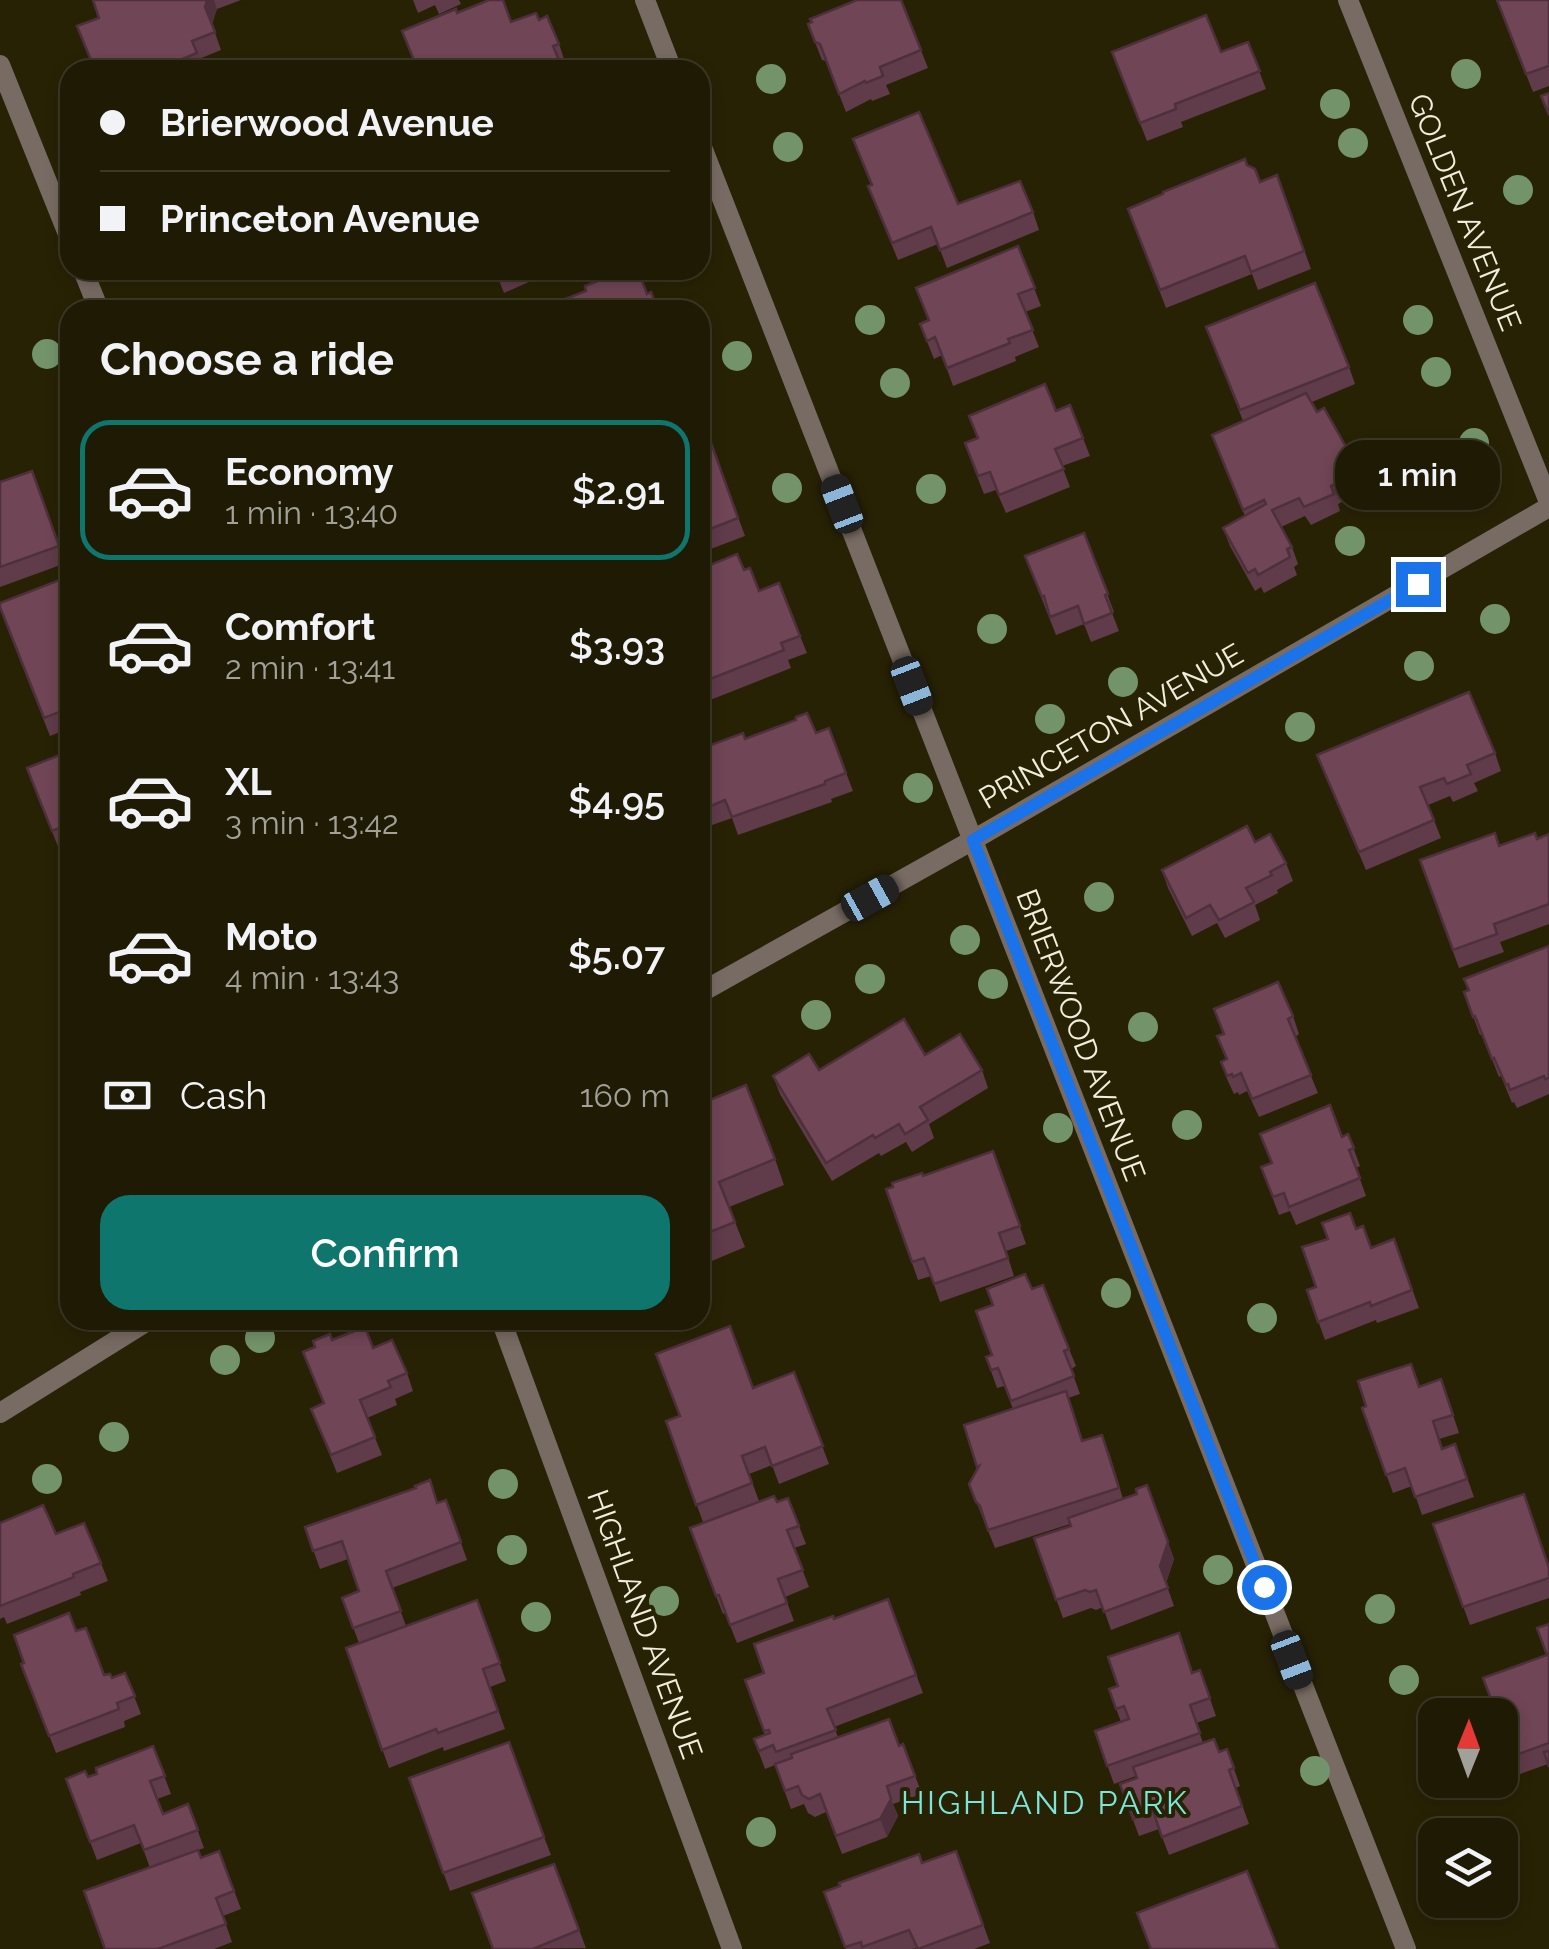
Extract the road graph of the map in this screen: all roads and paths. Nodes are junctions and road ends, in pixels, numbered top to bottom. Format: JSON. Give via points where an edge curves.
{"nodes":[{"id":1,"x":644,"y":0,"type":"edge"},
{"id":2,"x":1348,"y":0,"type":"edge"},
{"id":3,"x":668,"y":60,"type":"edge"},
{"id":4,"x":0,"y":66,"type":"edge"},
{"id":5,"x":710,"y":168,"type":"edge"},
{"id":6,"x":60,"y":213,"type":"edge"},
{"id":7,"x":1549,"y":504,"type":"edge"},
{"id":8,"x":973,"y":840,"type":"junction"},
{"id":9,"x":710,"y":987,"type":"edge"},
{"id":10,"x":134,"y":1330,"type":"edge"},
{"id":11,"x":505,"y":1330,"type":"edge"},
{"id":12,"x":0,"y":1413,"type":"edge"},
{"id":13,"x":732,"y":1949,"type":"edge"},
{"id":14,"x":1406,"y":1949,"type":"edge"}],
"edges":[{"from":1,"to":3,"type":"street"},
{"from":2,"to":7,"type":"street","name":"GOLDEN AVENUE"},
{"from":4,"to":6,"type":"street"},
{"from":5,"to":8,"type":"street","name":"BRIERWOOD AVENUE"},
{"from":7,"to":8,"type":"street","name":"PRINCETON AVENUE"},
{"from":8,"to":9,"type":"street","name":"PRINCETON AVENUE"},
{"from":8,"to":14,"type":"street","name":"BRIERWOOD AVENUE"},
{"from":10,"to":12,"type":"street"},
{"from":11,"to":13,"type":"street","name":"HIGHLAND AVENUE"}]}
